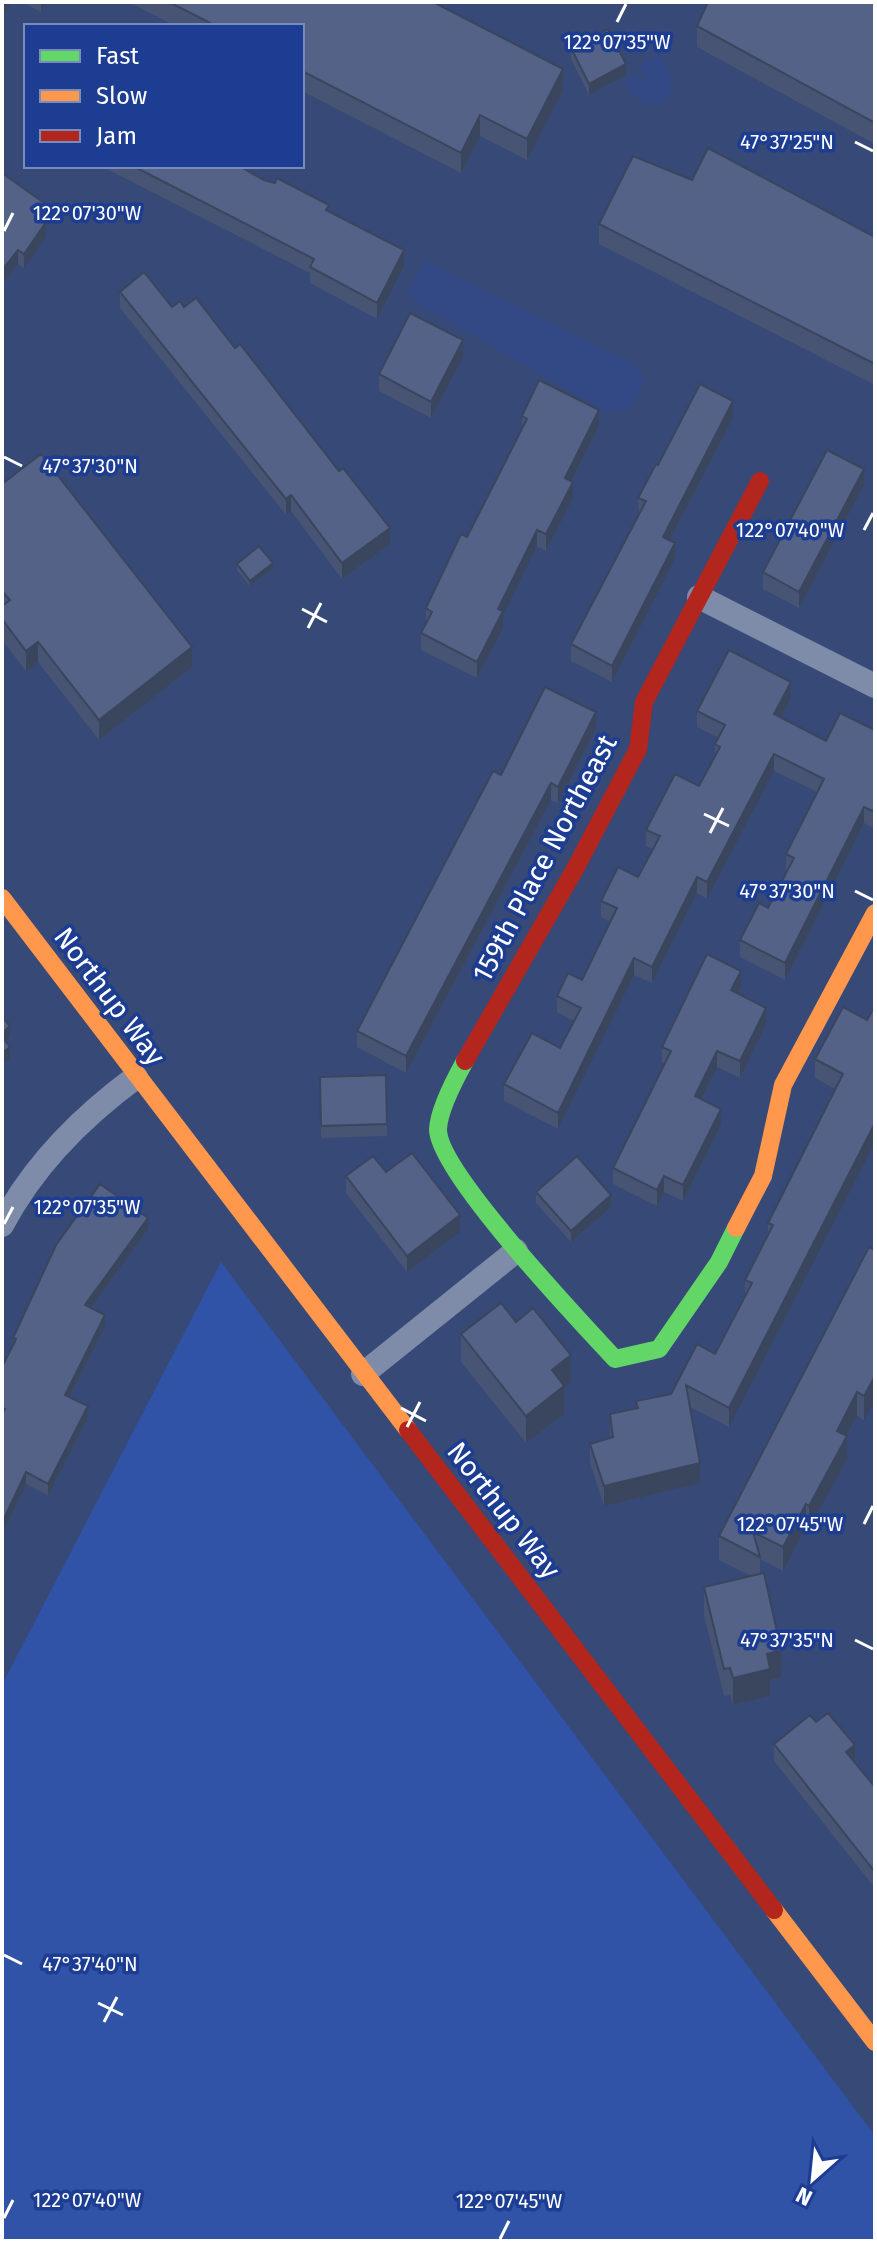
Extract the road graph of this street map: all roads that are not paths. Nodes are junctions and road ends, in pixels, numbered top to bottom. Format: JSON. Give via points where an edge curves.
{"nodes":[{"id":1,"x":760,"y":481,"type":"dead end"},
{"id":2,"x":699,"y":597,"type":"junction"},
{"id":3,"x":875,"y":686,"type":"edge"},
{"id":4,"x":2,"y":898,"type":"edge"},
{"id":5,"x":875,"y":913,"type":"edge"},
{"id":6,"x":136,"y":1077,"type":"junction"},
{"id":7,"x":2,"y":1225,"type":"edge"},
{"id":8,"x":516,"y":1251,"type":"junction"},
{"id":9,"x":363,"y":1374,"type":"junction"},
{"id":10,"x":875,"y":2042,"type":"edge"}],
"edges":[{"from":1,"to":2,"type":"street","name":"159th Place Northeast"},
{"from":2,"to":3,"type":"street"},
{"from":2,"to":8,"type":"street","name":"159th Place Northeast","via":[[644,702],[638,749],[443,1107],[438,1128],[442,1150]]},
{"from":4,"to":6,"type":"street","name":"Northup Way"},
{"from":5,"to":8,"type":"street","name":"159th Place Northeast","via":[[783,1085],[763,1176],[719,1262],[659,1349],[615,1359]]},
{"from":6,"to":7,"type":"street","via":[[56,1149],[29,1180]]},
{"from":6,"to":9,"type":"street","name":"Northup Way"},
{"from":8,"to":9,"type":"street"},
{"from":9,"to":10,"type":"street","name":"Northup Way"}]}
